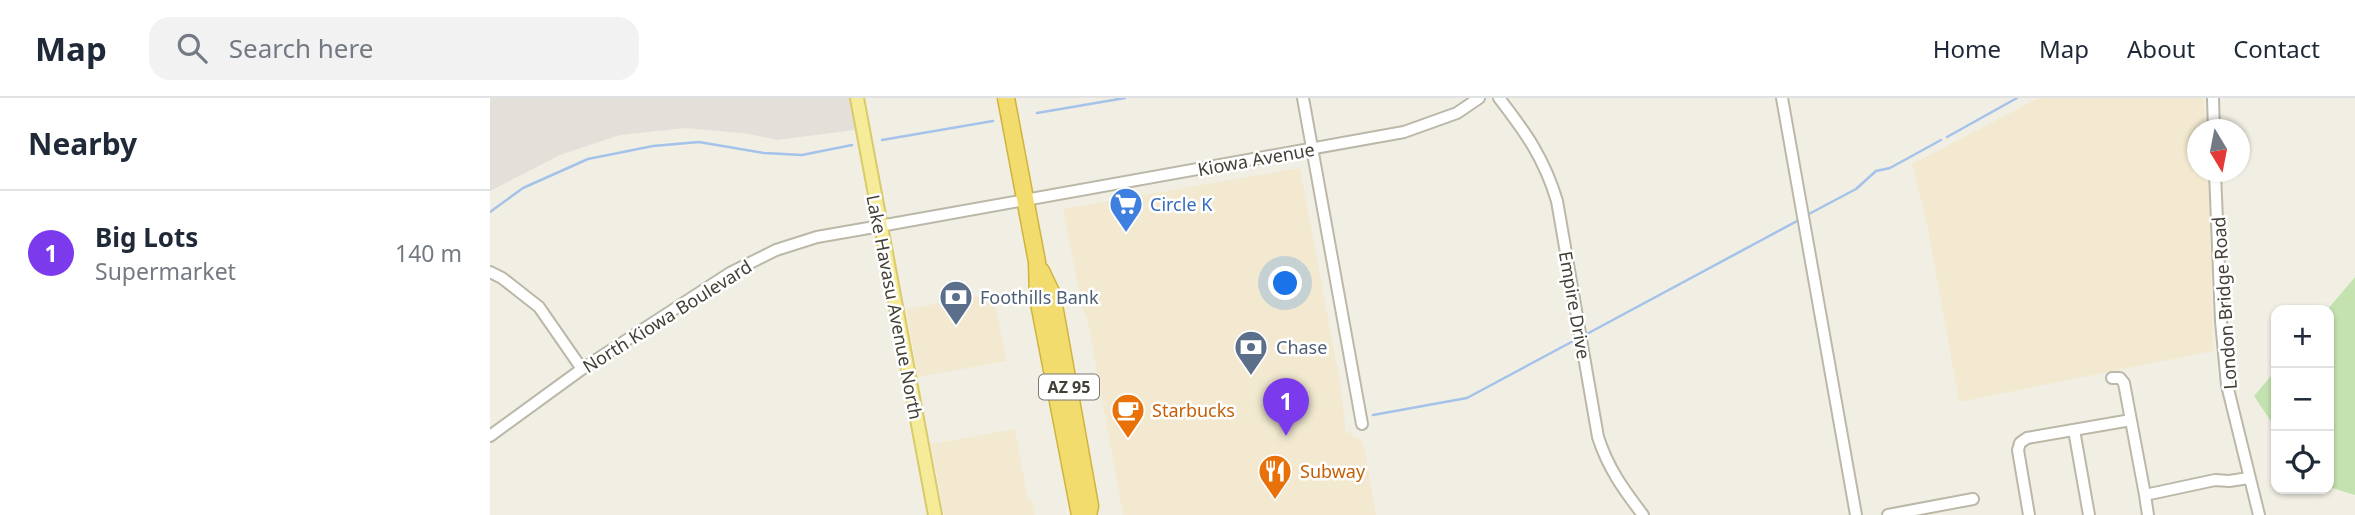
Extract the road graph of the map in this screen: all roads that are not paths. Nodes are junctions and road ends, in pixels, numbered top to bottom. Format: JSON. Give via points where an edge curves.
{"nodes":[{"id":1,"x":857,"y":98,"type":"edge"},
{"id":2,"x":1006,"y":98,"type":"edge"},
{"id":3,"x":1303,"y":98,"type":"edge"},
{"id":4,"x":1479,"y":98,"type":"edge"},
{"id":5,"x":1499,"y":98,"type":"edge"},
{"id":6,"x":1782,"y":98,"type":"edge"},
{"id":7,"x":2213,"y":98,"type":"edge"},
{"id":8,"x":2214,"y":119,"type":"edge"},
{"id":9,"x":1312,"y":150,"type":"junction"},
{"id":10,"x":2215,"y":182,"type":"edge"},
{"id":11,"x":1026,"y":199,"type":"junction"},
{"id":12,"x":880,"y":226,"type":"junction"},
{"id":13,"x":1037,"y":262,"type":"junction"},
{"id":14,"x":490,"y":272,"type":"edge"},
{"id":15,"x":582,"y":369,"type":"junction"},
{"id":16,"x":2112,"y":378,"type":"dead end"},
{"id":17,"x":2131,"y":420,"type":"junction"},
{"id":18,"x":1362,"y":424,"type":"dead end"},
{"id":19,"x":2074,"y":430,"type":"junction"},
{"id":20,"x":490,"y":436,"type":"edge"},
{"id":21,"x":2249,"y":478,"type":"junction"},
{"id":22,"x":2145,"y":495,"type":"junction"},
{"id":23,"x":1973,"y":499,"type":"dead end"},
{"id":24,"x":935,"y":515,"type":"edge"},
{"id":25,"x":1080,"y":515,"type":"edge"},
{"id":26,"x":1088,"y":515,"type":"edge"},
{"id":27,"x":1643,"y":515,"type":"edge"},
{"id":28,"x":1856,"y":515,"type":"edge"},
{"id":29,"x":1888,"y":515,"type":"edge"},
{"id":30,"x":2029,"y":515,"type":"edge"},
{"id":31,"x":2089,"y":515,"type":"edge"},
{"id":32,"x":2148,"y":515,"type":"edge"},
{"id":33,"x":2259,"y":515,"type":"edge"}],
"edges":[{"from":1,"to":12,"type":"main road","name":"Lake Havasu Avenue North"},
{"from":2,"to":11,"type":"highway","number":"AZ 95"},
{"from":3,"to":9,"type":"street"},
{"from":4,"to":9,"type":"street","name":"Kiowa Avenue","via":[[1457,113],[1404,132]]},
{"from":5,"to":27,"type":"street","name":"Empire Drive","via":[[1548,170],[1598,437],[1615,479]]},
{"from":6,"to":28,"type":"street"},
{"from":7,"to":8,"type":"street"},
{"from":9,"to":11,"type":"street","name":"Kiowa Avenue"},
{"from":9,"to":18,"type":"street"},
{"from":10,"to":21,"type":"street","name":"London Bridge Road","via":[[2227,385]]},
{"from":11,"to":12,"type":"street","name":"North Kiowa Boulevard"},
{"from":11,"to":13,"type":"highway","number":"AZ 95"},
{"from":12,"to":15,"type":"street","name":"North Kiowa Boulevard","via":[[776,250],[730,273]]},
{"from":12,"to":24,"type":"main road","name":"Lake Havasu Avenue North"},
{"from":13,"to":25,"type":"highway","number":"AZ 95","via":[[1038,298]]},
{"from":13,"to":26,"type":"highway","number":"AZ 95","via":[[1052,294]]},
{"from":14,"to":15,"type":"street","via":[[539,307]]},
{"from":15,"to":20,"type":"street","name":"North Kiowa Boulevard"},
{"from":16,"to":17,"type":"street","via":[[2124,383]]},
{"from":17,"to":19,"type":"street"},
{"from":17,"to":22,"type":"street"},
{"from":19,"to":30,"type":"street","via":[[2020,443]]},
{"from":19,"to":31,"type":"street"},
{"from":21,"to":22,"type":"street"},
{"from":21,"to":33,"type":"street","name":"London Bridge Road"},
{"from":22,"to":32,"type":"street"},
{"from":23,"to":29,"type":"street"}]}
